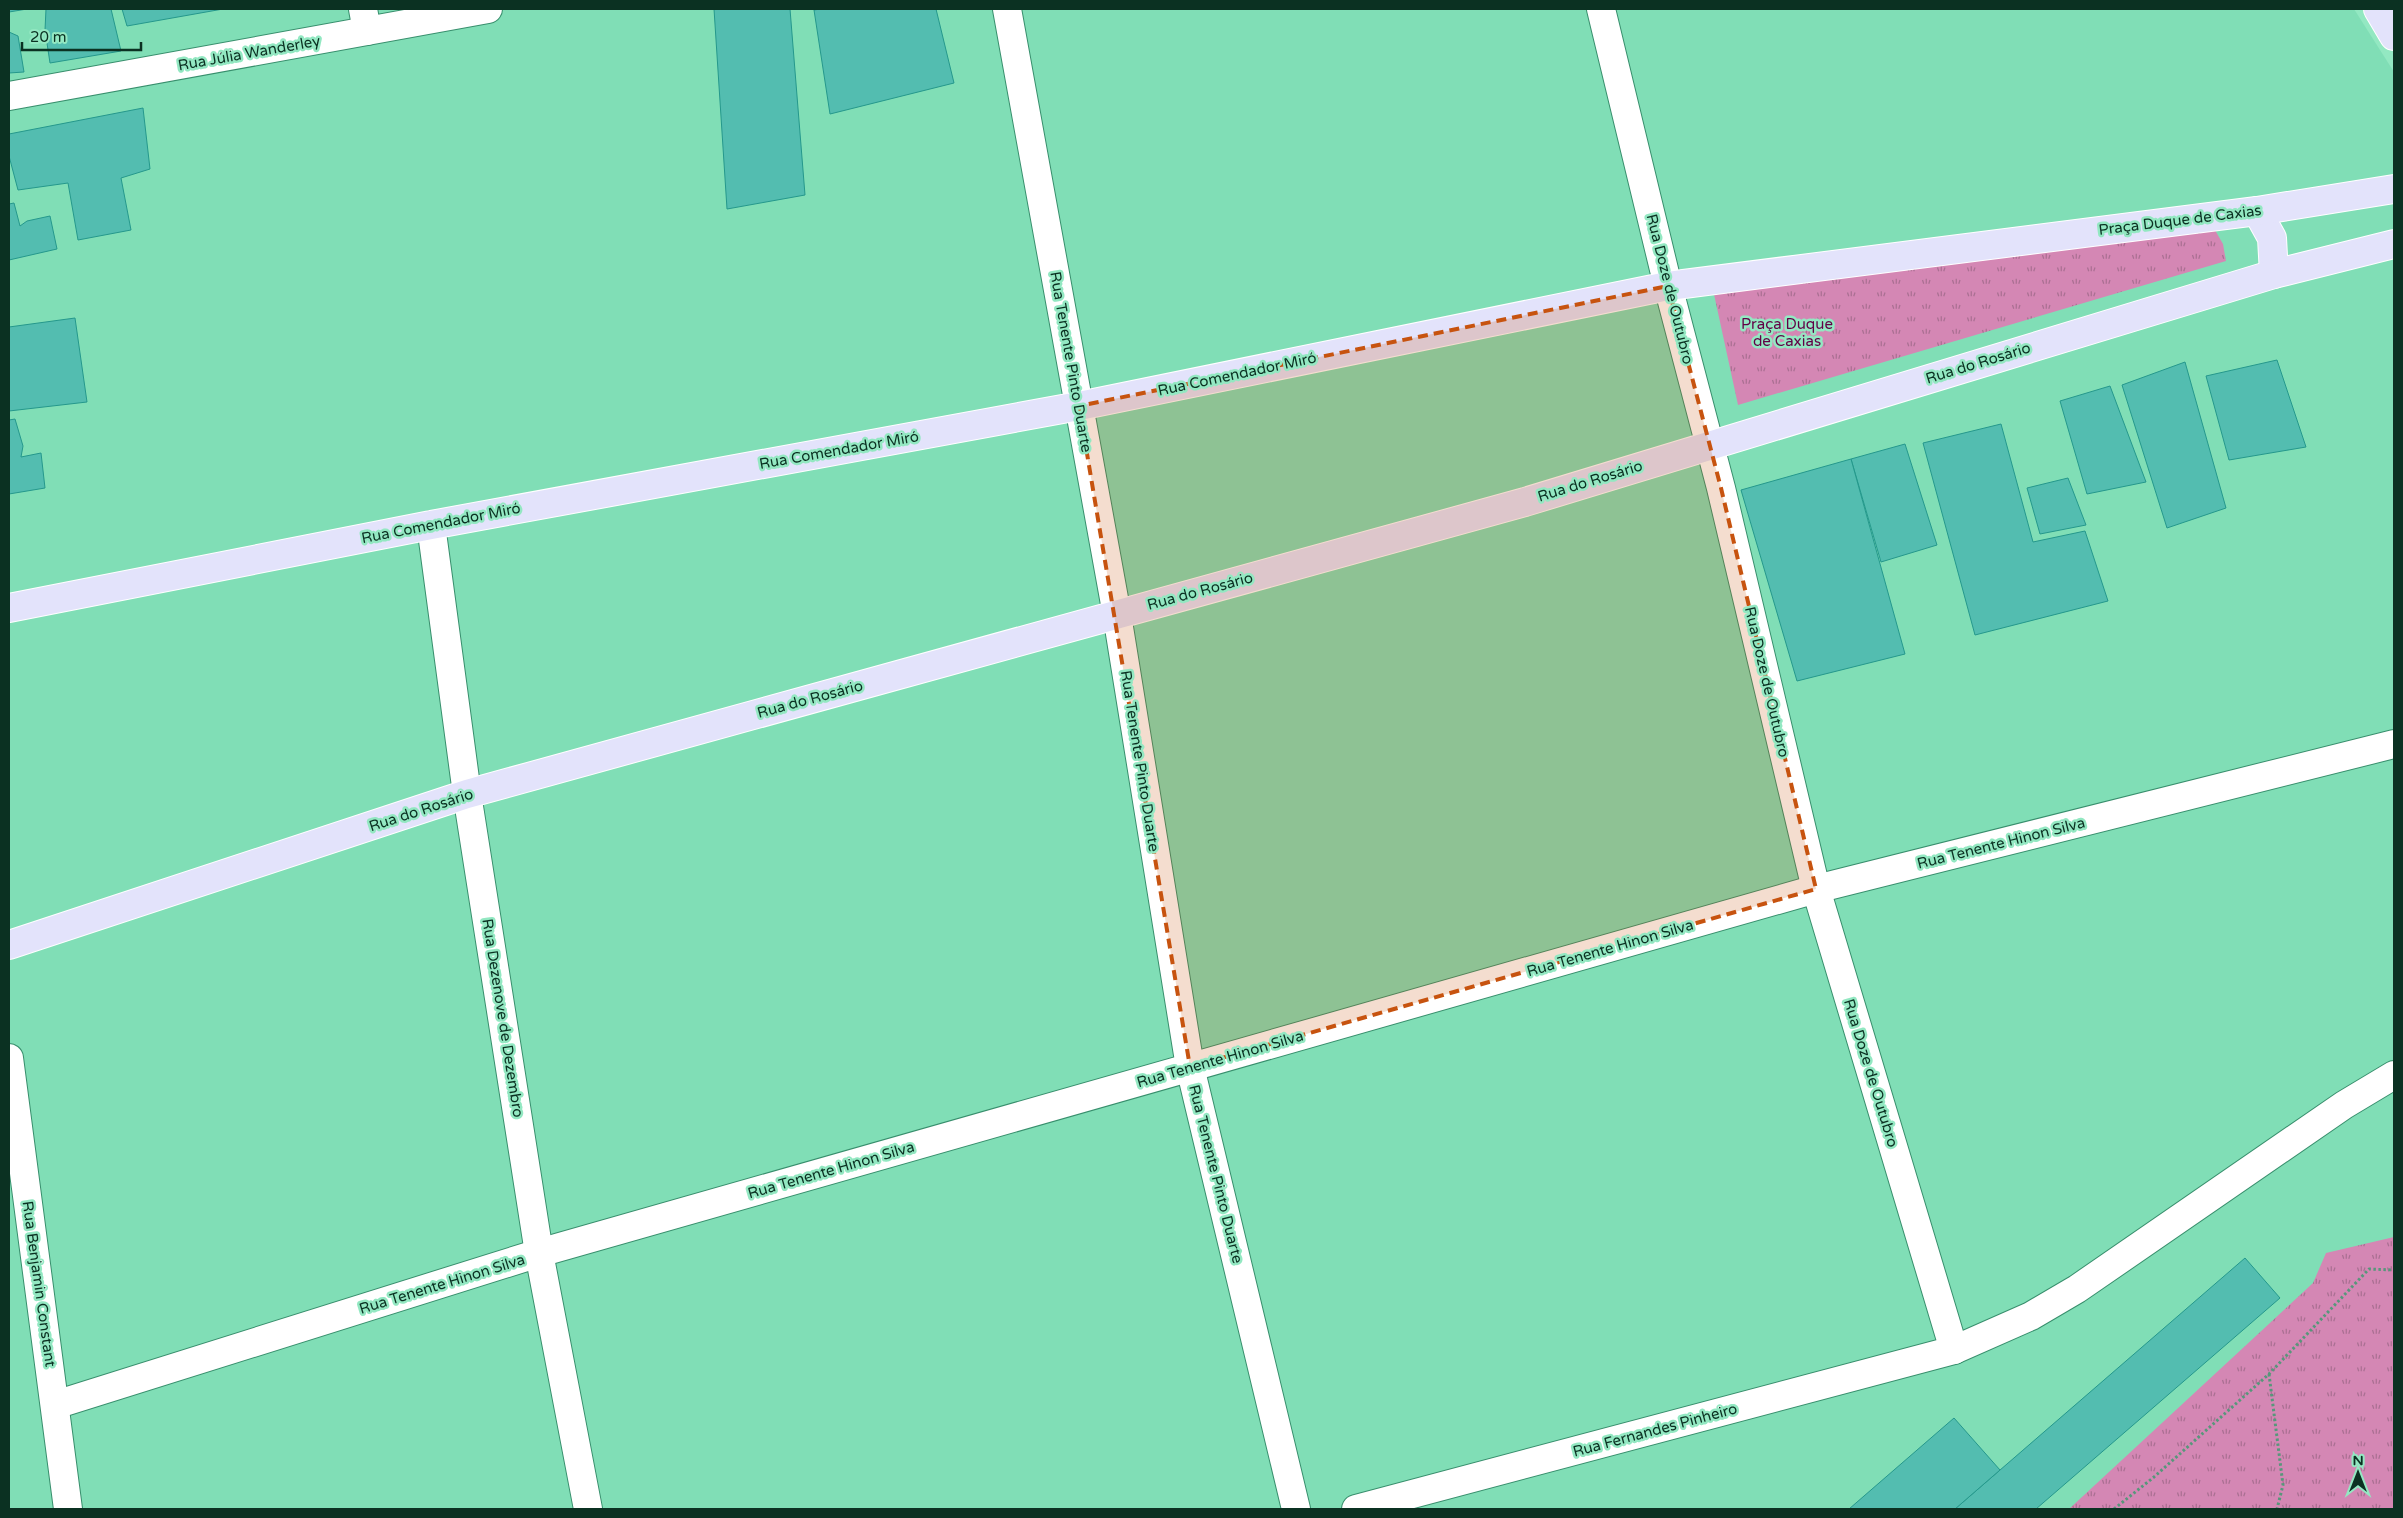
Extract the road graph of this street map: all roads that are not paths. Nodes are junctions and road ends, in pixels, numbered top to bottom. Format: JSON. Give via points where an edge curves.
{"nodes":[{"id":1,"x":488,"y":9,"type":"edge"},
{"id":2,"x":1007,"y":9,"type":"edge"},
{"id":3,"x":1601,"y":9,"type":"edge"},
{"id":4,"x":2378,"y":9,"type":"edge"},
{"id":5,"x":365,"y":20,"type":"edge"},
{"id":6,"x":2394,"y":36,"type":"edge"},
{"id":7,"x":9,"y":96,"type":"edge"},
{"id":8,"x":2394,"y":189,"type":"edge"},
{"id":9,"x":2258,"y":210,"type":"junction"},
{"id":10,"x":2394,"y":244,"type":"edge"},
{"id":11,"x":2274,"y":274,"type":"junction"},
{"id":12,"x":1668,"y":286,"type":"junction"},
{"id":13,"x":1079,"y":406,"type":"junction"},
{"id":14,"x":1710,"y":444,"type":"junction"},
{"id":15,"x":431,"y":525,"type":"junction"},
{"id":16,"x":9,"y":608,"type":"edge"},
{"id":17,"x":1116,"y":614,"type":"junction"},
{"id":18,"x":2394,"y":744,"type":"edge"},
{"id":19,"x":467,"y":794,"type":"junction"},
{"id":20,"x":1816,"y":889,"type":"junction"},
{"id":21,"x":9,"y":945,"type":"edge"},
{"id":22,"x":9,"y":1058,"type":"edge"},
{"id":23,"x":1190,"y":1067,"type":"junction"},
{"id":24,"x":2394,"y":1075,"type":"edge"},
{"id":25,"x":540,"y":1254,"type":"junction"},
{"id":26,"x":1954,"y":1350,"type":"junction"},
{"id":27,"x":55,"y":1405,"type":"junction"},
{"id":28,"x":68,"y":1509,"type":"edge"},
{"id":29,"x":588,"y":1509,"type":"edge"},
{"id":30,"x":1296,"y":1509,"type":"edge"},
{"id":31,"x":1356,"y":1509,"type":"edge"}],
"edges":[{"from":1,"to":5,"type":"street","name":"Rua Júlia Wanderley"},
{"from":2,"to":13,"type":"street","name":"Rua Tenente Pinto Duarte"},
{"from":3,"to":12,"type":"street","name":"Rua Doze de Outubro"},
{"from":4,"to":6,"type":"main road"},
{"from":5,"to":7,"type":"street","name":"Rua Júlia Wanderley"},
{"from":8,"to":9,"type":"main road","name":"Praça Duque de Caxias"},
{"from":9,"to":11,"type":"main road","via":[[2272,238]]},
{"from":9,"to":12,"type":"main road","name":"Praça Duque de Caxias"},
{"from":10,"to":11,"type":"main road","name":"Rua do Rosário"},
{"from":11,"to":14,"type":"main road","name":"Rua do Rosário"},
{"from":12,"to":13,"type":"main road","name":"Rua Comendador Miró"},
{"from":12,"to":14,"type":"street","name":"Rua Doze de Outubro"},
{"from":13,"to":15,"type":"main road","name":"Rua Comendador Miró"},
{"from":13,"to":17,"type":"street","name":"Rua Tenente Pinto Duarte"},
{"from":14,"to":17,"type":"main road","name":"Rua do Rosário","via":[[1525,502]]},
{"from":14,"to":20,"type":"street","name":"Rua Doze de Outubro"},
{"from":15,"to":16,"type":"main road","name":"Rua Comendador Miró"},
{"from":15,"to":19,"type":"street","name":"Rua Dezenove de Dezembro"},
{"from":17,"to":19,"type":"main road","name":"Rua do Rosário"},
{"from":17,"to":23,"type":"street","name":"Rua Tenente Pinto Duarte"},
{"from":18,"to":20,"type":"street","name":"Rua Tenente Hinon Silva"},
{"from":19,"to":21,"type":"main road","name":"Rua do Rosário"},
{"from":19,"to":25,"type":"street","name":"Rua Dezenove de Dezembro"},
{"from":20,"to":23,"type":"street","name":"Rua Tenente Hinon Silva"},
{"from":20,"to":26,"type":"street","name":"Rua Doze de Outubro"},
{"from":22,"to":27,"type":"street","name":"Rua Benjamin Constant"},
{"from":23,"to":25,"type":"street","name":"Rua Tenente Hinon Silva"},
{"from":23,"to":30,"type":"street","name":"Rua Tenente Pinto Duarte"},
{"from":24,"to":26,"type":"street","name":"Rua Fernandes Pinheiro","via":[[2344,1105],[2077,1289],[2031,1316]]},
{"from":25,"to":27,"type":"street","name":"Rua Tenente Hinon Silva"},
{"from":25,"to":29,"type":"street","name":"Rua Dezenove de Dezembro"},
{"from":26,"to":31,"type":"street","name":"Rua Fernandes Pinheiro"},
{"from":27,"to":28,"type":"street","name":"Rua Benjamin Constant"}]}
